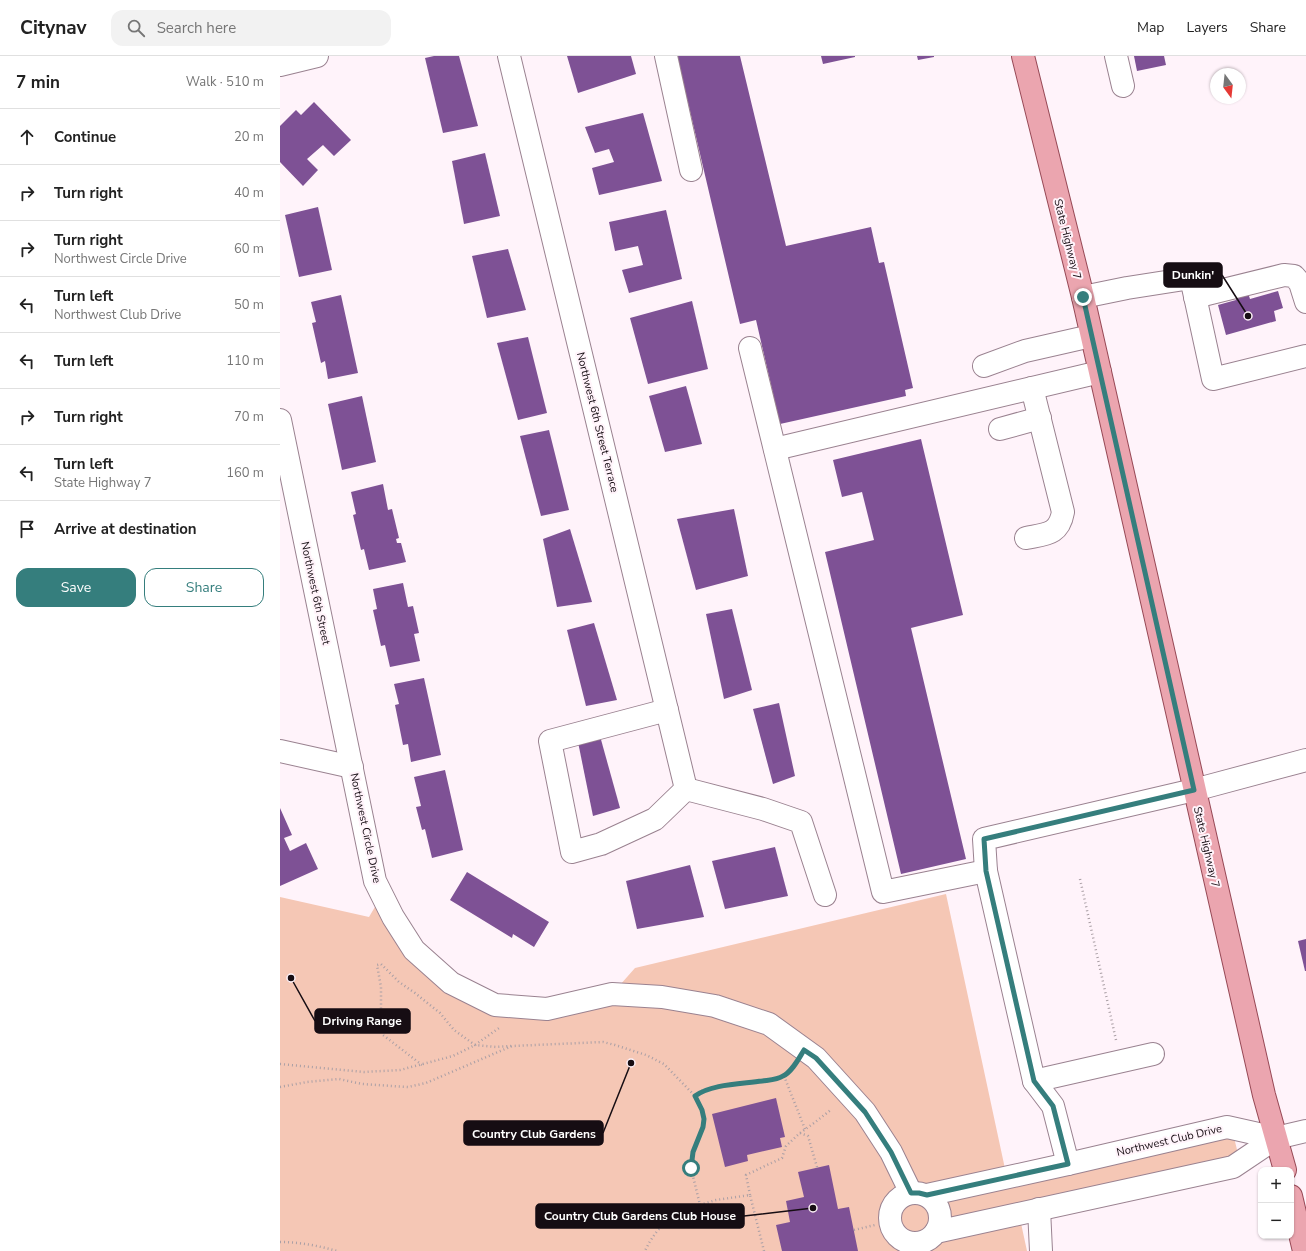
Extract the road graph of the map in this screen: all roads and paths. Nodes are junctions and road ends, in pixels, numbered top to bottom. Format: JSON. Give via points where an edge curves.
{"nodes":[{"id":1,"x":317,"y":56,"type":"edge"},
{"id":2,"x":509,"y":56,"type":"edge"},
{"id":3,"x":666,"y":56,"type":"edge"},
{"id":4,"x":1022,"y":56,"type":"edge"},
{"id":5,"x":1116,"y":56,"type":"edge"},
{"id":6,"x":280,"y":64,"type":"edge"},
{"id":7,"x":1123,"y":86,"type":"dead end"},
{"id":8,"x":691,"y":170,"type":"dead end"},
{"id":9,"x":1193,"y":288,"type":"junction"},
{"id":10,"x":1083,"y":297,"type":"junction"},
{"id":11,"x":1306,"y":302,"type":"edge"},
{"id":12,"x":1091,"y":336,"type":"junction"},
{"id":13,"x":1306,"y":344,"type":"edge"},
{"id":14,"x":750,"y":348,"type":"dead end"},
{"id":15,"x":1297,"y":358,"type":"edge"},
{"id":16,"x":984,"y":366,"type":"dead end"},
{"id":17,"x":1100,"y":372,"type":"junction"},
{"id":18,"x":1032,"y":388,"type":"junction"},
{"id":19,"x":1040,"y":418,"type":"junction"},
{"id":20,"x":280,"y":420,"type":"edge"},
{"id":21,"x":1000,"y":429,"type":"dead end"},
{"id":22,"x":775,"y":449,"type":"junction"},
{"id":23,"x":1026,"y":538,"type":"dead end"},
{"id":24,"x":667,"y":710,"type":"junction"},
{"id":25,"x":280,"y":751,"type":"edge"},
{"id":26,"x":1306,"y":760,"type":"edge"},
{"id":27,"x":352,"y":767,"type":"junction"},
{"id":28,"x":686,"y":789,"type":"junction"},
{"id":29,"x":1194,"y":790,"type":"junction"},
{"id":30,"x":986,"y":871,"type":"junction"},
{"id":31,"x":1080,"y":879,"type":"dead end"},
{"id":32,"x":825,"y":895,"type":"dead end"},
{"id":33,"x":515,"y":1007,"type":"junction"},
{"id":34,"x":476,"y":1045,"type":"junction"},
{"id":35,"x":512,"y":1046,"type":"junction"},
{"id":36,"x":804,"y":1050,"type":"junction"},
{"id":37,"x":1153,"y":1054,"type":"dead end"},
{"id":38,"x":1120,"y":1061,"type":"junction"},
{"id":39,"x":280,"y":1064,"type":"edge"},
{"id":40,"x":422,"y":1065,"type":"junction"},
{"id":41,"x":784,"y":1076,"type":"junction"},
{"id":42,"x":1034,"y":1081,"type":"junction"},
{"id":43,"x":280,"y":1087,"type":"edge"},
{"id":44,"x":850,"y":1095,"type":"junction"},
{"id":45,"x":695,"y":1096,"type":"junction"},
{"id":46,"x":805,"y":1129,"type":"junction"},
{"id":47,"x":1306,"y":1131,"type":"edge"},
{"id":48,"x":800,"y":1133,"type":"junction"},
{"id":49,"x":1276,"y":1138,"type":"junction"},
{"id":50,"x":1068,"y":1164,"type":"junction"},
{"id":51,"x":817,"y":1167,"type":"dead end"},
{"id":52,"x":1284,"y":1167,"type":"edge"},
{"id":53,"x":919,"y":1194,"type":"junction"},
{"id":54,"x":750,"y":1195,"type":"junction"},
{"id":55,"x":1293,"y":1203,"type":"edge"},
{"id":56,"x":700,"y":1205,"type":"junction"},
{"id":57,"x":1039,"y":1209,"type":"junction"},
{"id":58,"x":882,"y":1224,"type":"junction"},
{"id":59,"x":854,"y":1230,"type":"dead end"},
{"id":60,"x":280,"y":1242,"type":"edge"},
{"id":61,"x":927,"y":1242,"type":"edge"},
{"id":62,"x":338,"y":1251,"type":"edge"},
{"id":63,"x":645,"y":1251,"type":"edge"},
{"id":64,"x":764,"y":1251,"type":"edge"},
{"id":65,"x":1040,"y":1251,"type":"edge"},
{"id":66,"x":1304,"y":1251,"type":"edge"}],
"edges":[{"from":1,"to":6,"type":"street"},
{"from":2,"to":24,"type":"street","name":"Northwest 6th Street Terrace"},
{"from":3,"to":8,"type":"street"},
{"from":4,"to":10,"type":"main road","name":"State Highway 7"},
{"from":5,"to":7,"type":"street"},
{"from":9,"to":10,"type":"street","via":[[1128,288]]},
{"from":9,"to":11,"type":"street","via":[[1284,275],[1294,276],[1300,282]]},
{"from":9,"to":15,"type":"street","via":[[1213,379]]},
{"from":10,"to":12,"type":"main road","name":"State Highway 7"},
{"from":12,"to":16,"type":"street","via":[[1025,351]]},
{"from":12,"to":17,"type":"main road","name":"State Highway 7"},
{"from":13,"to":15,"type":"street"},
{"from":14,"to":22,"type":"street"},
{"from":17,"to":18,"type":"street"},
{"from":17,"to":29,"type":"main road","name":"State Highway 7"},
{"from":18,"to":19,"type":"street"},
{"from":18,"to":22,"type":"street"},
{"from":19,"to":21,"type":"street"},
{"from":19,"to":23,"type":"street","via":[[1063,512],[1059,526],[1055,530]]},
{"from":20,"to":27,"type":"street","name":"Northwest 6th Street"},
{"from":22,"to":30,"type":"street","via":[[882,892]]},
{"from":24,"to":28,"type":"street","name":"Northwest 6th Street Terrace"},
{"from":24,"to":28,"type":"street","via":[[550,741],[572,852],[601,844],[655,819]]},
{"from":25,"to":27,"type":"street"},
{"from":26,"to":29,"type":"street"},
{"from":27,"to":33,"type":"street","name":"Northwest Circle Drive","via":[[375,881],[393,917],[414,950],[451,983],[495,1005]]},
{"from":28,"to":32,"type":"street","via":[[763,809],[801,822]]},
{"from":29,"to":30,"type":"street","via":[[984,839]]},
{"from":29,"to":49,"type":"main road","name":"State Highway 7"},
{"from":30,"to":42,"type":"street"},
{"from":31,"to":38,"type":"path"},
{"from":33,"to":34,"type":"path","via":[[497,1030]]},
{"from":33,"to":36,"type":"street","name":"Northwest Circle Drive","via":[[547,1009],[612,994],[662,997],[715,1006],[769,1024]]},
{"from":34,"to":35,"type":"path"},
{"from":34,"to":40,"type":"path","via":[[453,1056]]},
{"from":34,"to":40,"type":"path","via":[[454,1030],[440,1013],[399,982],[381,964],[377,966],[384,1035]]},
{"from":35,"to":43,"type":"path","via":[[418,1085],[393,1087],[328,1080]]},
{"from":35,"to":45,"type":"path","via":[[603,1042],[615,1045],[664,1064]]},
{"from":36,"to":41,"type":"path"},
{"from":36,"to":44,"type":"street","name":"Northwest Circle Drive","via":[[816,1058]]},
{"from":37,"to":38,"type":"street"},
{"from":38,"to":42,"type":"street"},
{"from":39,"to":40,"type":"path","via":[[364,1072],[400,1070]]},
{"from":41,"to":45,"type":"path","via":[[709,1089]]},
{"from":41,"to":46,"type":"path"},
{"from":42,"to":50,"type":"street","via":[[1053,1106]]},
{"from":44,"to":46,"type":"path"},
{"from":44,"to":53,"type":"street","name":"Northwest Circle Drive","via":[[865,1112]]},
{"from":45,"to":56,"type":"path","via":[[704,1119],[693,1152],[691,1168]]},
{"from":46,"to":48,"type":"path"},
{"from":47,"to":49,"type":"street"},
{"from":48,"to":51,"type":"path","via":[[808,1136]]},
{"from":48,"to":54,"type":"path","via":[[786,1146],[782,1158],[746,1175]]},
{"from":49,"to":50,"type":"street","name":"Northwest Club Drive","via":[[1227,1127]]},
{"from":49,"to":52,"type":"main road","name":"State Highway 7"},
{"from":49,"to":57,"type":"street","via":[[1232,1167]]},
{"from":50,"to":53,"type":"street","name":"Northwest Club Drive"},
{"from":53,"to":58,"type":"street","via":[[903,1195],[896,1200]]},
{"from":53,"to":61,"type":"street","name":"Northwest Circle Drive","via":[[934,1200],[940,1215],[939,1224]]},
{"from":54,"to":56,"type":"path"},
{"from":54,"to":64,"type":"path"},
{"from":55,"to":66,"type":"main road"},
{"from":56,"to":63,"type":"path","via":[[681,1212],[662,1225]]},
{"from":57,"to":61,"type":"street"},
{"from":57,"to":65,"type":"street"},
{"from":58,"to":59,"type":"path"},
{"from":58,"to":61,"type":"street","via":[[899,1238],[910,1242]]},
{"from":60,"to":62,"type":"path"}]}
